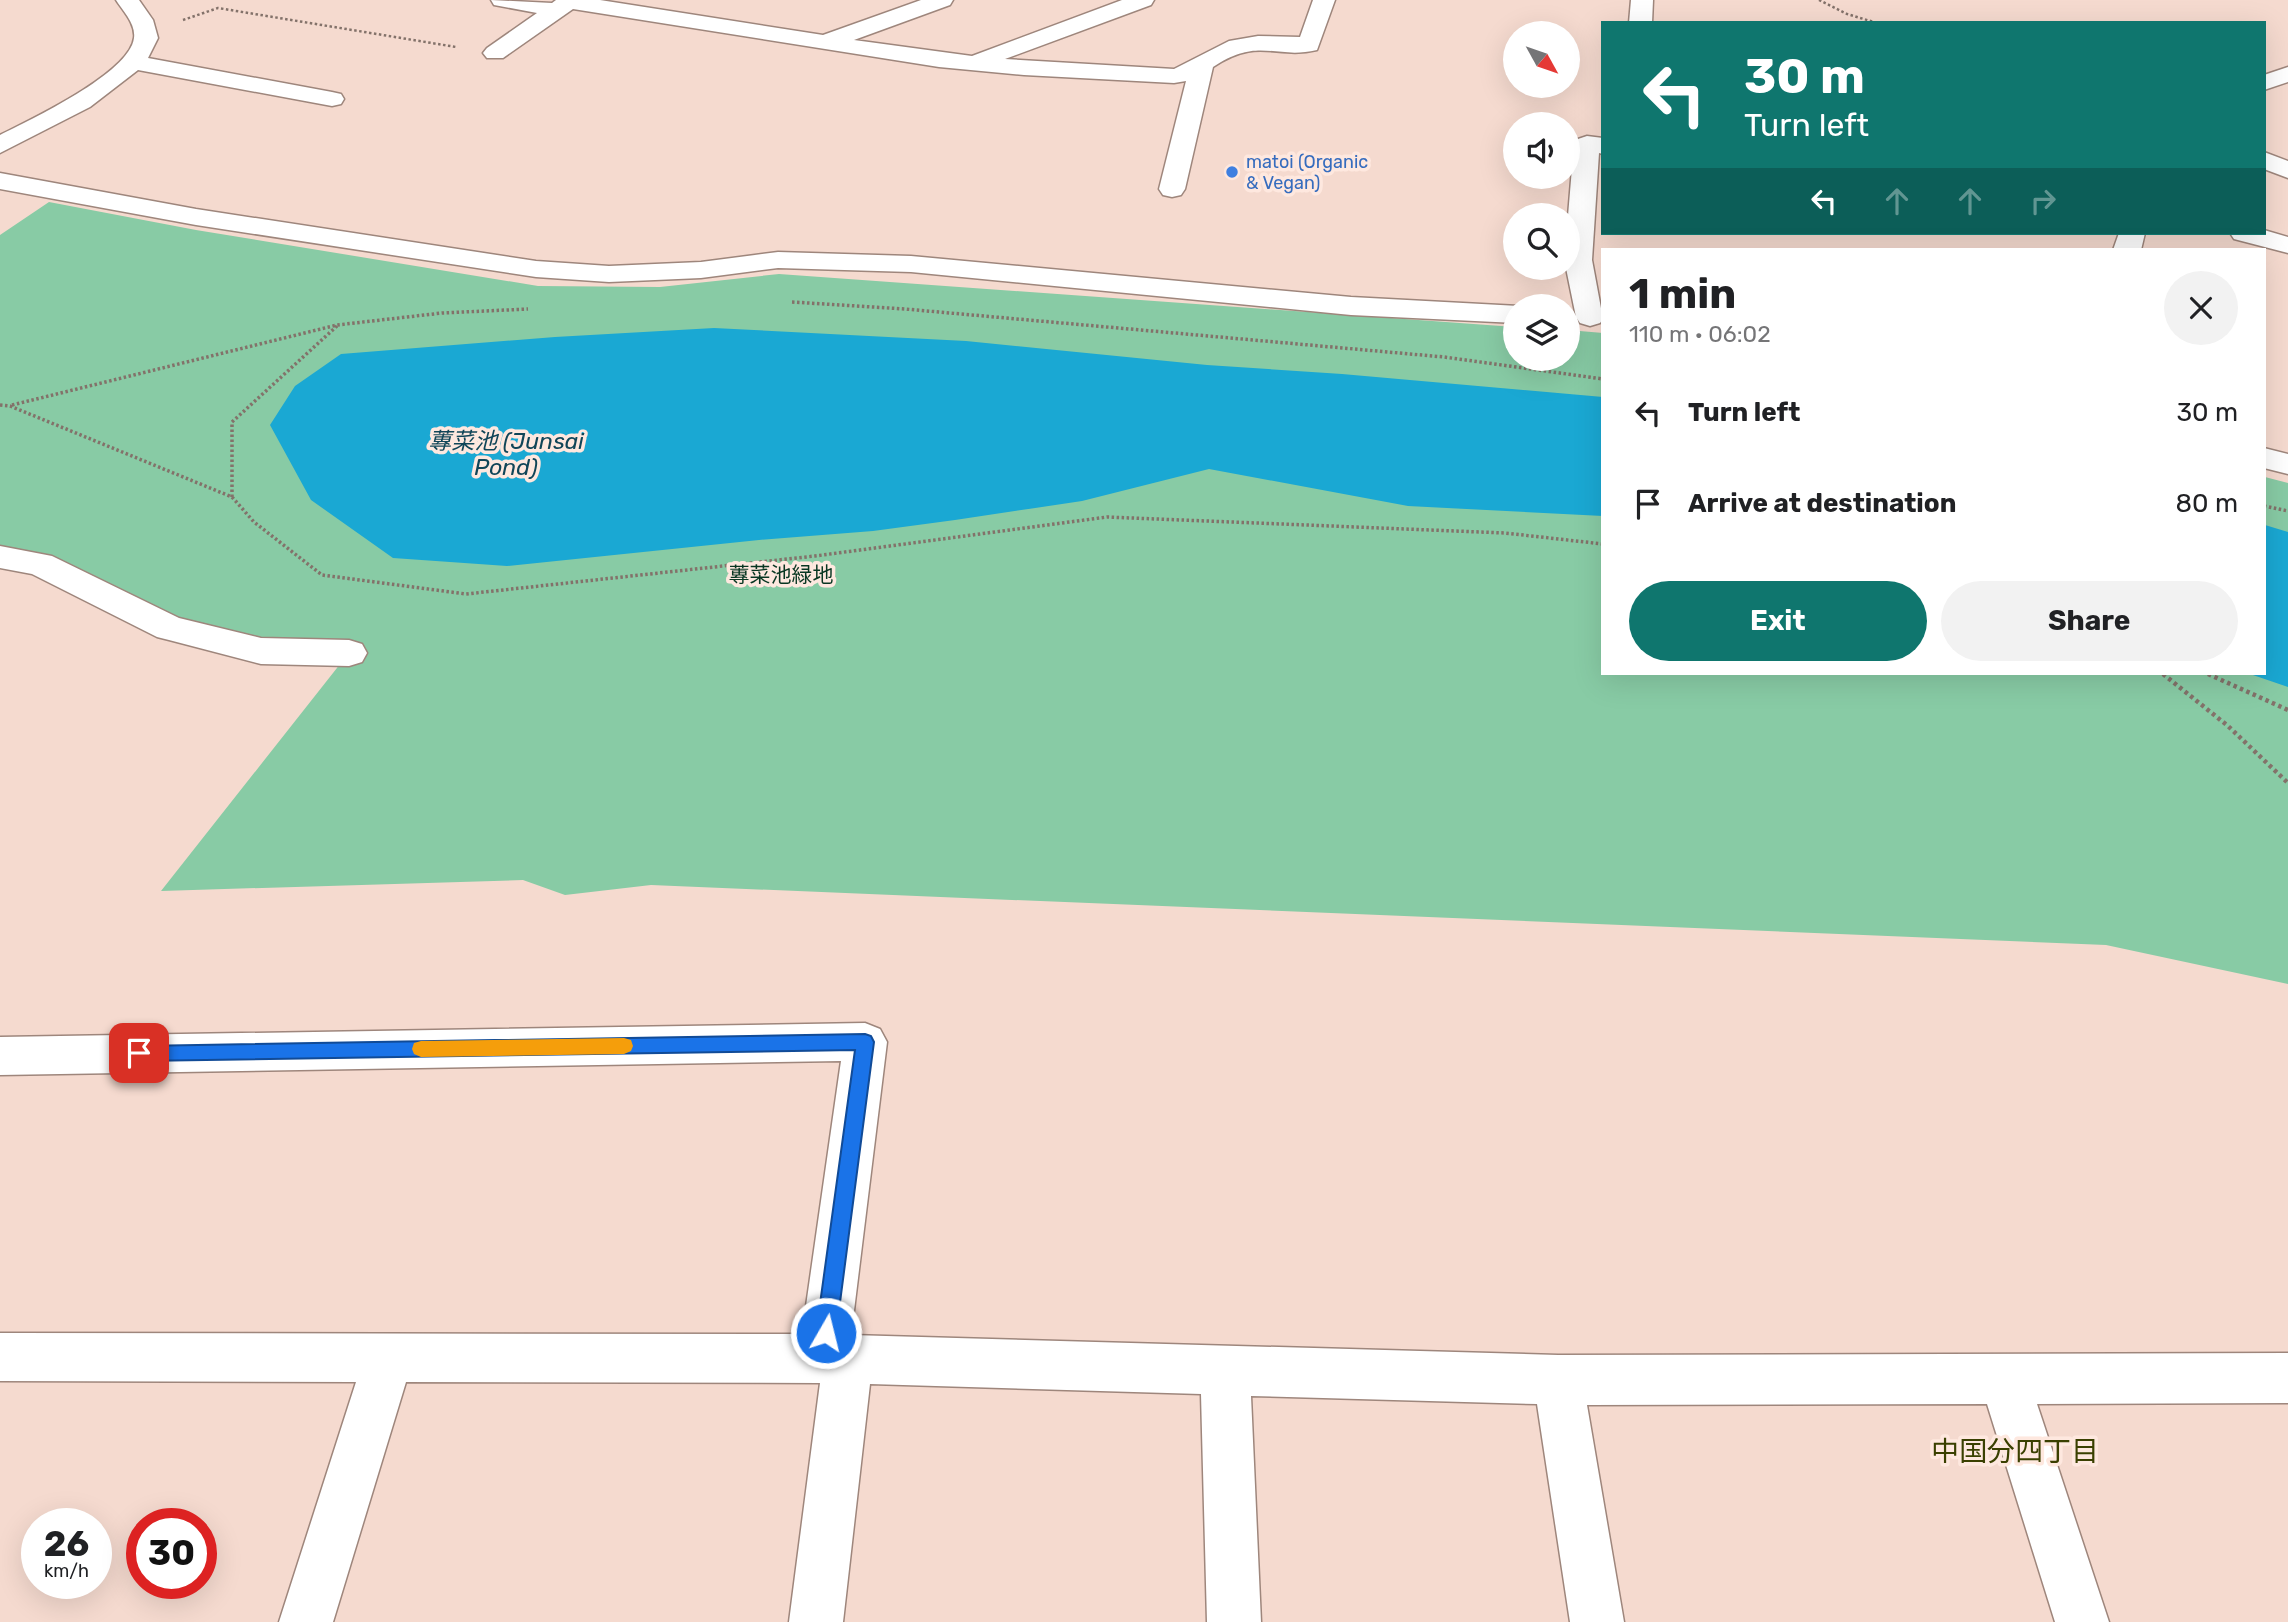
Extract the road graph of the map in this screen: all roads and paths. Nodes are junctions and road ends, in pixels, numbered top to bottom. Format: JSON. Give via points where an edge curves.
{"nodes":[{"id":1,"x":127,"y":0,"type":"edge"},
{"id":2,"x":502,"y":0,"type":"edge"},
{"id":3,"x":942,"y":0,"type":"edge"},
{"id":4,"x":1143,"y":0,"type":"edge"},
{"id":5,"x":1324,"y":0,"type":"edge"},
{"id":6,"x":1642,"y":0,"type":"edge"},
{"id":7,"x":1819,"y":0,"type":"edge"},
{"id":8,"x":565,"y":4,"type":"edge"},
{"id":9,"x":721,"y":4,"type":"dead end"},
{"id":10,"x":677,"y":19,"type":"junction"},
{"id":11,"x":1640,"y":21,"type":"edge"},
{"id":12,"x":1870,"y":21,"type":"edge"},
{"id":13,"x":146,"y":32,"type":"junction"},
{"id":14,"x":826,"y":42,"type":"junction"},
{"id":15,"x":495,"y":53,"type":"joint"},
{"id":16,"x":133,"y":62,"type":"junction"},
{"id":17,"x":973,"y":63,"type":"junction"},
{"id":18,"x":1202,"y":65,"type":"junction"},
{"id":19,"x":2288,"y":74,"type":"edge"},
{"id":20,"x":2266,"y":82,"type":"edge"},
{"id":21,"x":332,"y":99,"type":"dead end"},
{"id":22,"x":0,"y":145,"type":"edge"},
{"id":23,"x":1601,"y":146,"type":"edge"},
{"id":24,"x":2266,"y":161,"type":"edge"},
{"id":25,"x":2288,"y":170,"type":"edge"},
{"id":26,"x":0,"y":181,"type":"edge"},
{"id":27,"x":1172,"y":189,"type":"dead end"},
{"id":28,"x":2251,"y":235,"type":"edge"},
{"id":29,"x":2288,"y":245,"type":"edge"},
{"id":30,"x":788,"y":302,"type":"dead end"},
{"id":31,"x":535,"y":308,"type":"dead end"},
{"id":32,"x":1503,"y":313,"type":"edge"},
{"id":33,"x":1587,"y":317,"type":"edge"},
{"id":34,"x":337,"y":325,"type":"junction"},
{"id":35,"x":1601,"y":379,"type":"edge"},
{"id":36,"x":0,"y":405,"type":"edge"},
{"id":37,"x":10,"y":406,"type":"junction"},
{"id":38,"x":2266,"y":458,"type":"edge"},
{"id":39,"x":2288,"y":464,"type":"edge"},
{"id":40,"x":232,"y":497,"type":"junction"},
{"id":41,"x":2266,"y":506,"type":"edge"},
{"id":42,"x":2288,"y":511,"type":"edge"},
{"id":43,"x":1601,"y":544,"type":"edge"},
{"id":44,"x":0,"y":557,"type":"edge"},
{"id":45,"x":349,"y":653,"type":"dead end"},
{"id":46,"x":2164,"y":675,"type":"edge"},
{"id":47,"x":2209,"y":675,"type":"edge"},
{"id":48,"x":2288,"y":710,"type":"edge"},
{"id":49,"x":2288,"y":783,"type":"edge"},
{"id":50,"x":0,"y":1056,"type":"edge"},
{"id":51,"x":0,"y":1357,"type":"edge"},
{"id":52,"x":389,"y":1358,"type":"junction"},
{"id":53,"x":835,"y":1359,"type":"junction"},
{"id":54,"x":1225,"y":1371,"type":"junction"},
{"id":55,"x":2288,"y":1378,"type":"edge"},
{"id":56,"x":2004,"y":1379,"type":"junction"},
{"id":57,"x":1558,"y":1380,"type":"junction"},
{"id":58,"x":306,"y":1622,"type":"edge"},
{"id":59,"x":816,"y":1622,"type":"edge"},
{"id":60,"x":1234,"y":1622,"type":"edge"},
{"id":61,"x":1597,"y":1622,"type":"edge"},
{"id":62,"x":2082,"y":1622,"type":"edge"}],
"edges":[{"from":1,"to":13,"type":"street"},
{"from":2,"to":8,"type":"street"},
{"from":3,"to":14,"type":"street"},
{"from":4,"to":17,"type":"street"},
{"from":5,"to":18,"type":"street","via":[[1310,45],[1230,47]]},
{"from":6,"to":11,"type":"street"},
{"from":7,"to":12,"type":"path"},
{"from":8,"to":10,"type":"street"},
{"from":8,"to":15,"type":"street"},
{"from":9,"to":10,"type":"street"},
{"from":10,"to":14,"type":"street"},
{"from":13,"to":15,"type":"path","via":[[218,8]]},
{"from":13,"to":16,"type":"street","via":[[146,43]]},
{"from":14,"to":17,"type":"street"},
{"from":16,"to":21,"type":"street"},
{"from":16,"to":22,"type":"street","via":[[85,100]]},
{"from":17,"to":18,"type":"street","via":[[1174,76]]},
{"from":18,"to":27,"type":"street"},
{"from":19,"to":20,"type":"street"},
{"from":23,"to":33,"type":"street","via":[[1587,144],[1578,260]]},
{"from":24,"to":25,"type":"street"},
{"from":26,"to":32,"type":"street","via":[[196,217],[536,269],[609,274],[701,270],[778,260],[911,264],[1350,306]]},
{"from":28,"to":29,"type":"street"},
{"from":30,"to":35,"type":"path","via":[[1444,357]]},
{"from":31,"to":34,"type":"path"},
{"from":34,"to":37,"type":"path"},
{"from":34,"to":40,"type":"path","via":[[232,422]]},
{"from":36,"to":37,"type":"path"},
{"from":37,"to":40,"type":"path"},
{"from":38,"to":39,"type":"street"},
{"from":40,"to":43,"type":"path","via":[[254,523],[323,575],[466,594],[815,556],[1107,517],[1505,533]]},
{"from":41,"to":42,"type":"path"},
{"from":44,"to":45,"type":"street","via":[[40,564],[169,628],[261,651]]},
{"from":46,"to":49,"type":"path","via":[[2203,702]]},
{"from":47,"to":48,"type":"path"},
{"from":50,"to":53,"type":"street","via":[[865,1042]]},
{"from":51,"to":52,"type":"street"},
{"from":52,"to":53,"type":"street"},
{"from":52,"to":58,"type":"street"},
{"from":53,"to":54,"type":"street"},
{"from":53,"to":59,"type":"street"},
{"from":54,"to":57,"type":"street"},
{"from":54,"to":60,"type":"street"},
{"from":55,"to":56,"type":"street"},
{"from":56,"to":57,"type":"street"},
{"from":56,"to":62,"type":"street"},
{"from":57,"to":61,"type":"street"}]}
